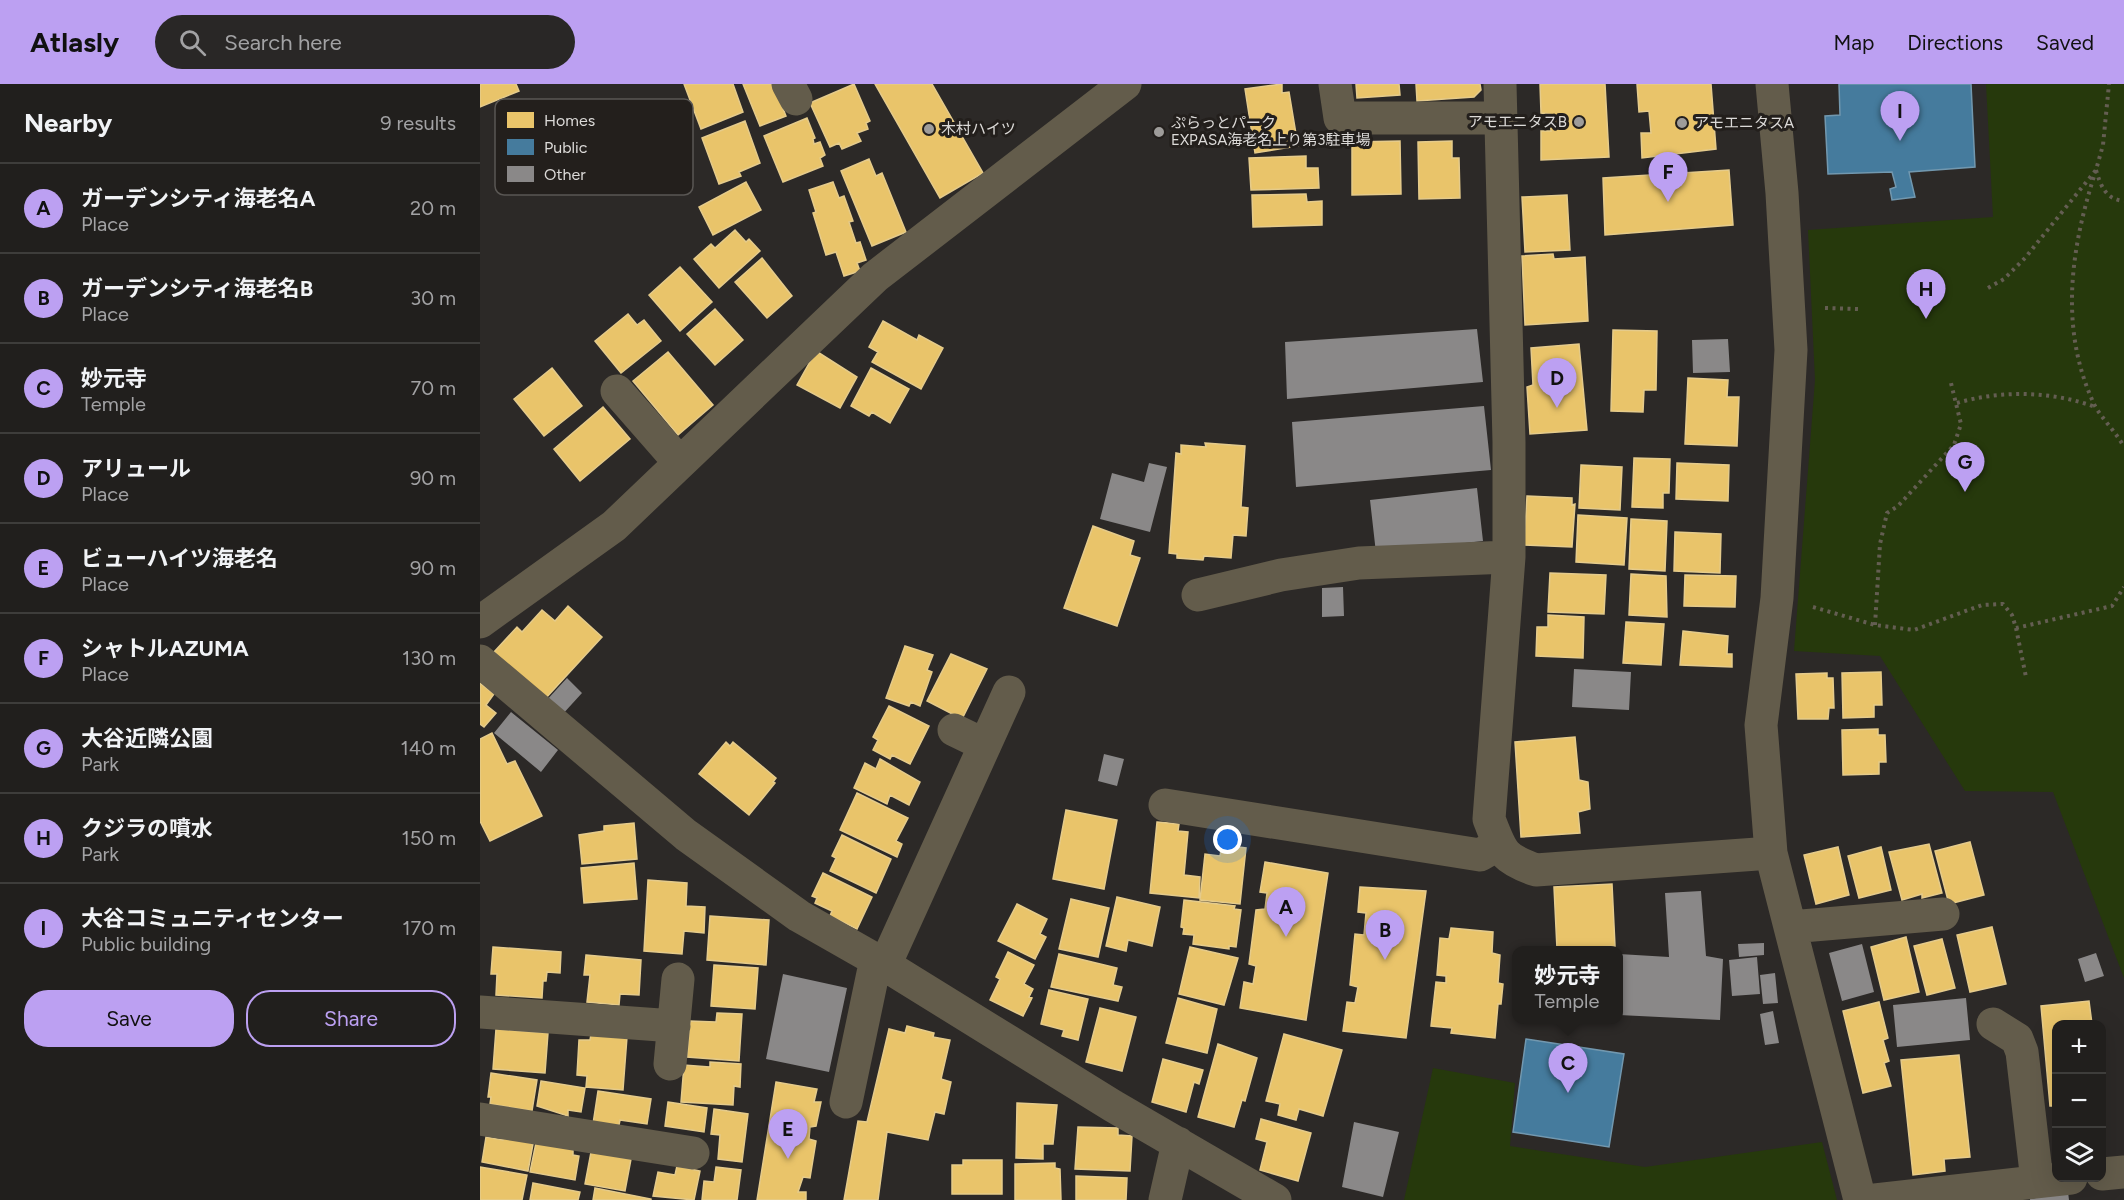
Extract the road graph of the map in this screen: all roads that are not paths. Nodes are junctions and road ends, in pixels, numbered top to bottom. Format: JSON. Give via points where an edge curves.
{"nodes":[{"id":1,"x":1125,"y":84,"type":"edge"},
{"id":2,"x":1335,"y":84,"type":"edge"},
{"id":3,"x":1500,"y":84,"type":"edge"},
{"id":4,"x":1772,"y":84,"type":"edge"},
{"id":5,"x":1502,"y":118,"type":"junction"},
{"id":6,"x":617,"y":390,"type":"dead end"},
{"id":7,"x":680,"y":463,"type":"junction"},
{"id":8,"x":1509,"y":557,"type":"junction"},
{"id":9,"x":1198,"y":594,"type":"dead end"},
{"id":10,"x":480,"y":622,"type":"edge"},
{"id":11,"x":480,"y":662,"type":"edge"},
{"id":12,"x":1009,"y":692,"type":"dead end"},
{"id":13,"x":954,"y":730,"type":"dead end"},
{"id":14,"x":985,"y":745,"type":"junction"},
{"id":15,"x":1165,"y":805,"type":"dead end"},
{"id":16,"x":1498,"y":843,"type":"junction"},
{"id":17,"x":1771,"y":853,"type":"junction"},
{"id":18,"x":1943,"y":914,"type":"dead end"},
{"id":19,"x":1790,"y":927,"type":"junction"},
{"id":20,"x":880,"y":962,"type":"junction"},
{"id":21,"x":678,"y":979,"type":"dead end"},
{"id":22,"x":480,"y":1012,"type":"edge"},
{"id":23,"x":1993,"y":1024,"type":"dead end"},
{"id":24,"x":674,"y":1026,"type":"junction"},
{"id":25,"x":670,"y":1064,"type":"dead end"},
{"id":26,"x":846,"y":1102,"type":"dead end"},
{"id":27,"x":480,"y":1119,"type":"edge"},
{"id":28,"x":1178,"y":1143,"type":"junction"},
{"id":29,"x":693,"y":1154,"type":"dead end"},
{"id":30,"x":2124,"y":1172,"type":"edge"},
{"id":31,"x":2106,"y":1174,"type":"edge"},
{"id":32,"x":2052,"y":1180,"type":"edge"},
{"id":33,"x":2037,"y":1181,"type":"junction"},
{"id":34,"x":1165,"y":1200,"type":"edge"},
{"id":35,"x":1275,"y":1200,"type":"edge"},
{"id":36,"x":1860,"y":1200,"type":"edge"},
{"id":37,"x":1875,"y":1200,"type":"edge"}],
"edges":[{"from":1,"to":7,"type":"street","via":[[875,277]]},
{"from":2,"to":5,"type":"street","via":[[1340,118]]},
{"from":3,"to":5,"type":"street"},
{"from":4,"to":17,"type":"street","via":[[1791,350],[1777,598],[1761,725]]},
{"from":5,"to":8,"type":"street"},
{"from":6,"to":7,"type":"street"},
{"from":7,"to":10,"type":"street","via":[[614,526]]},
{"from":8,"to":9,"type":"street","via":[[1359,563]]},
{"from":8,"to":16,"type":"street","via":[[1489,819]]},
{"from":11,"to":20,"type":"street","via":[[686,835],[799,916]]},
{"from":12,"to":14,"type":"street"},
{"from":13,"to":14,"type":"street"},
{"from":14,"to":20,"type":"street"},
{"from":15,"to":16,"type":"street","via":[[1480,855]]},
{"from":16,"to":17,"type":"street","via":[[1511,861],[1536,870]]},
{"from":17,"to":19,"type":"street"},
{"from":18,"to":19,"type":"street"},
{"from":19,"to":36,"type":"street"},
{"from":20,"to":26,"type":"street"},
{"from":20,"to":28,"type":"street"},
{"from":21,"to":24,"type":"street"},
{"from":22,"to":24,"type":"street"},
{"from":23,"to":33,"type":"street","via":[[2018,1039],[2022,1052]]},
{"from":24,"to":25,"type":"street"},
{"from":27,"to":29,"type":"street"},
{"from":28,"to":34,"type":"street"},
{"from":28,"to":35,"type":"street"},
{"from":30,"to":31,"type":"street"},
{"from":32,"to":33,"type":"street"},
{"from":33,"to":37,"type":"street"}]}
